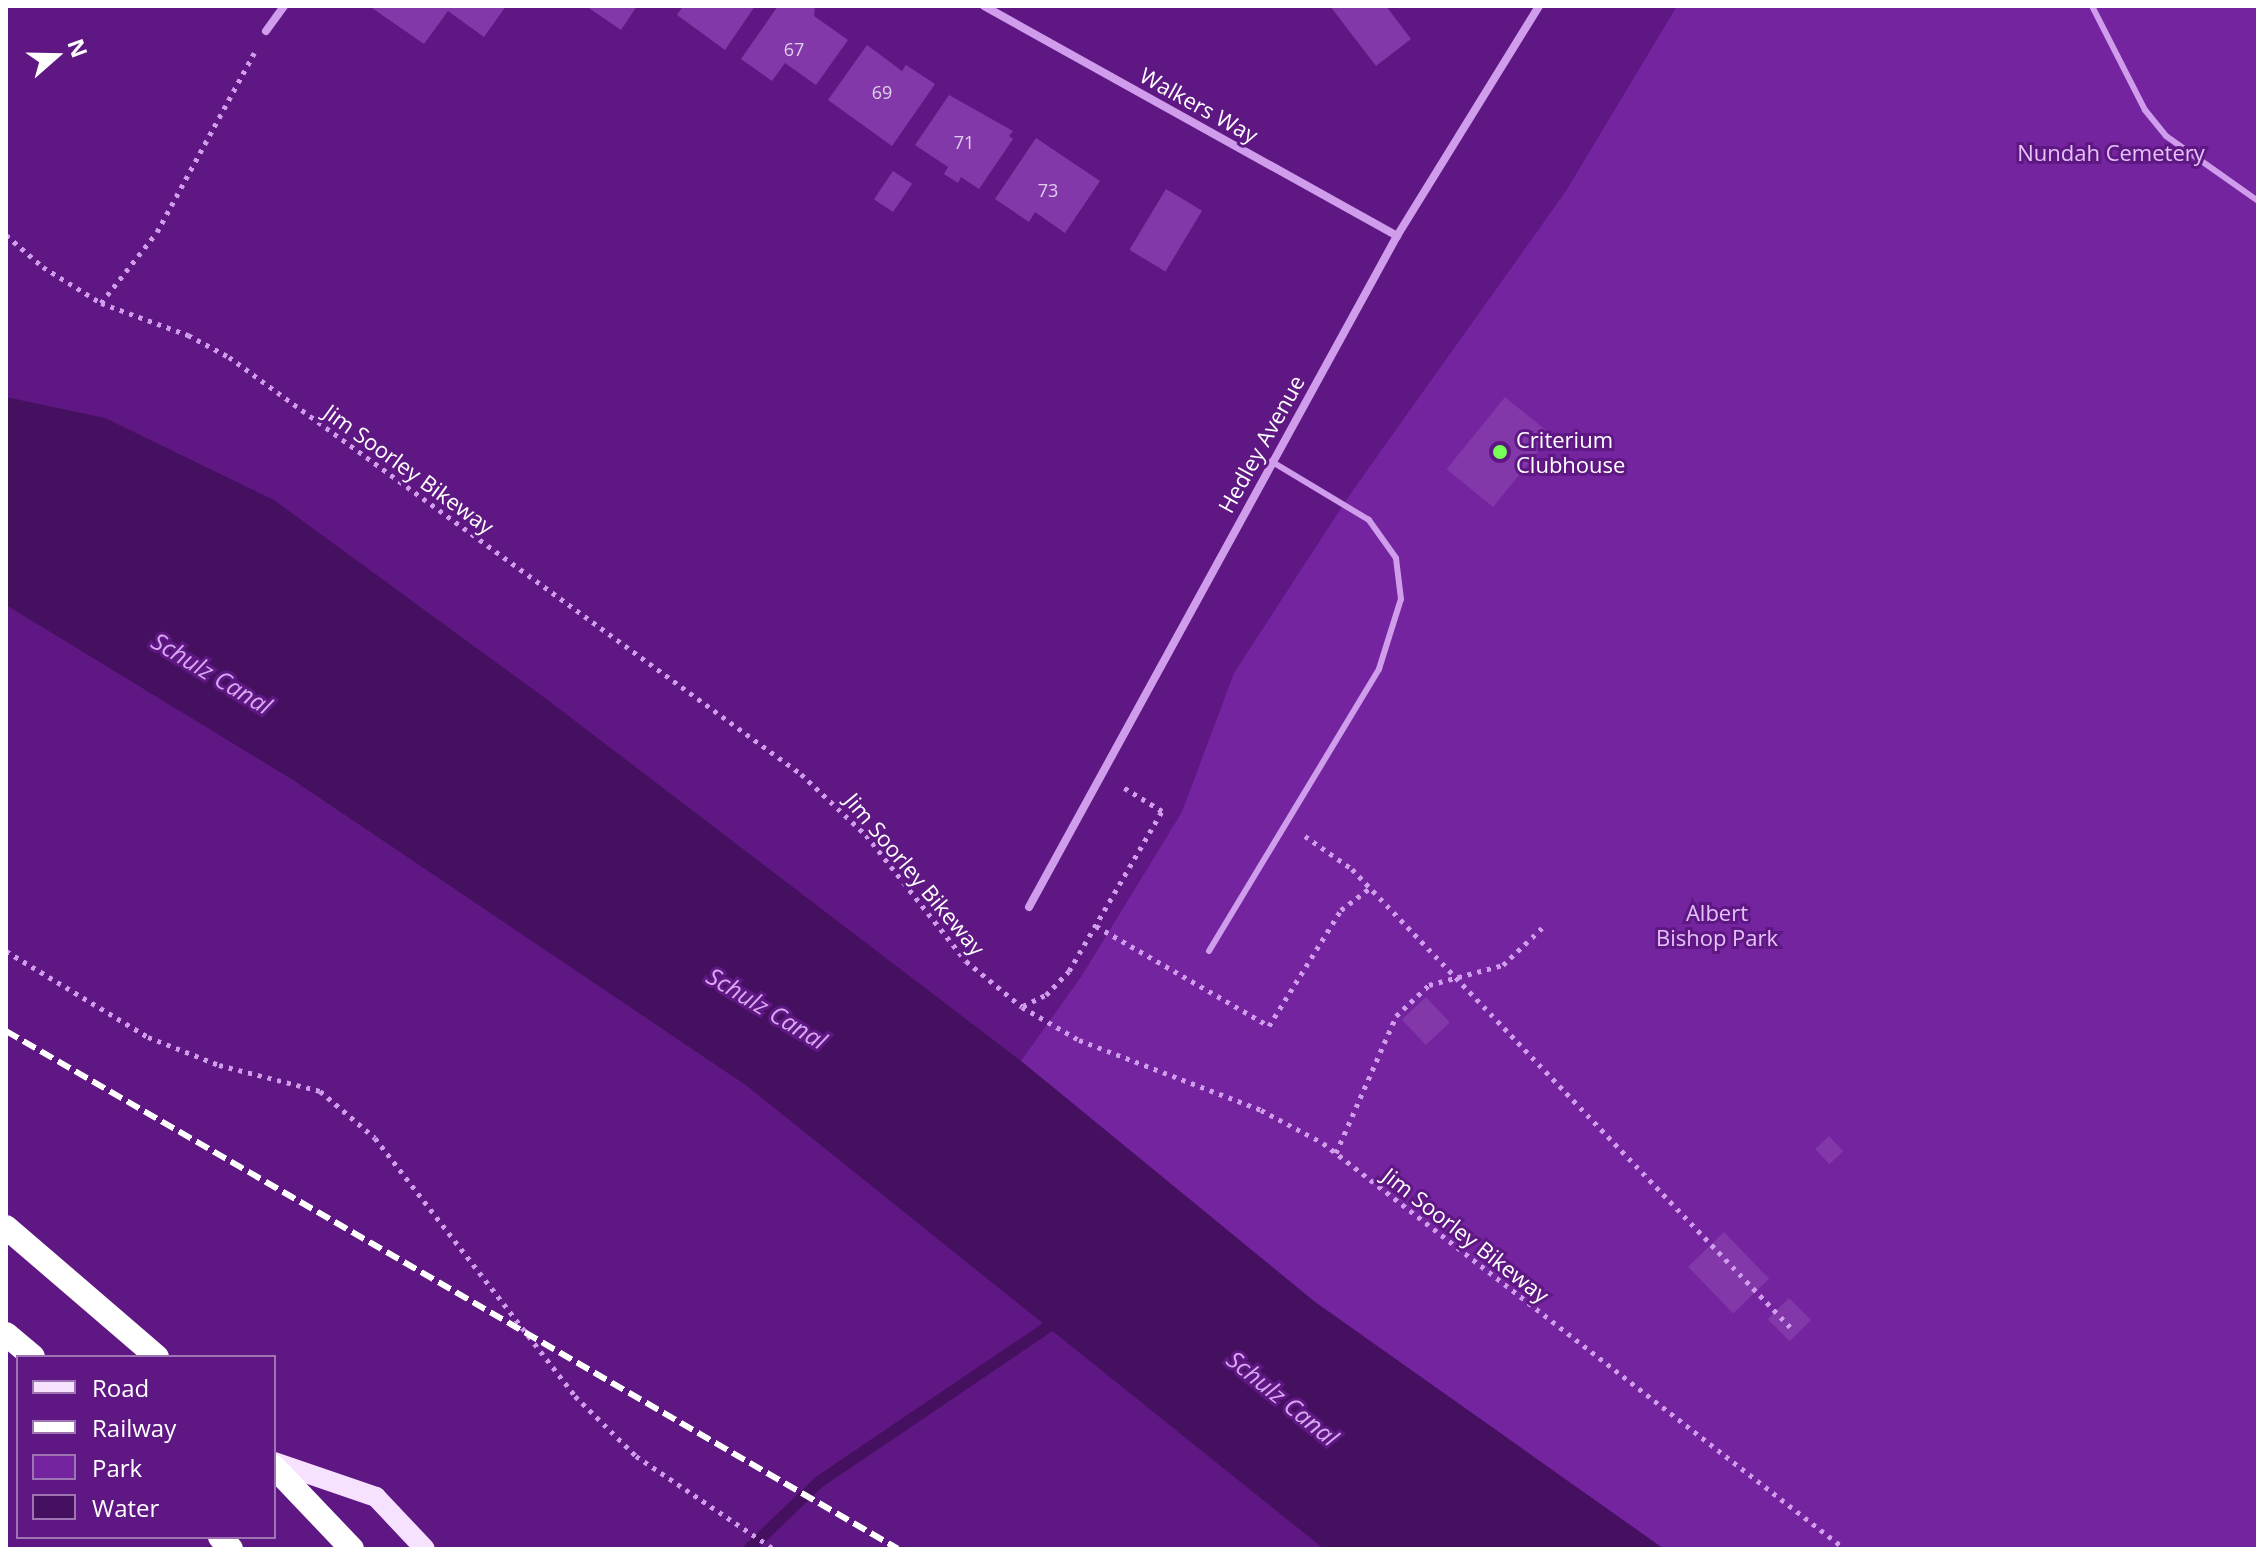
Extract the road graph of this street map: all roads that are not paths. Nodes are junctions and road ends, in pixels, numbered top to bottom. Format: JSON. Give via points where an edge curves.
{"nodes":[{"id":1,"x":284,"y":6,"type":"edge"},
{"id":2,"x":984,"y":6,"type":"edge"},
{"id":3,"x":1539,"y":6,"type":"edge"},
{"id":4,"x":2092,"y":6,"type":"edge"},
{"id":5,"x":266,"y":31,"type":"road end"},
{"id":6,"x":2258,"y":201,"type":"edge"},
{"id":7,"x":1397,"y":236,"type":"junction"},
{"id":8,"x":1271,"y":461,"type":"junction"},
{"id":9,"x":1029,"y":907,"type":"dead end"},
{"id":10,"x":1209,"y":951,"type":"dead end"},
{"id":11,"x":6,"y":1227,"type":"edge"},
{"id":12,"x":6,"y":1334,"type":"edge"},
{"id":13,"x":31,"y":1355,"type":"edge"},
{"id":14,"x":155,"y":1355,"type":"edge"},
{"id":15,"x":276,"y":1466,"type":"edge"},
{"id":16,"x":276,"y":1467,"type":"edge"},
{"id":17,"x":352,"y":1549,"type":"edge"},
{"id":18,"x":425,"y":1549,"type":"edge"}],
"edges":[{"from":1,"to":5,"type":"street"},
{"from":2,"to":7,"type":"street","name":"Walkers Way"},
{"from":3,"to":7,"type":"street","name":"Hedley Avenue"},
{"from":4,"to":6,"type":"lane","via":[[2145,110],[2166,136]]},
{"from":7,"to":8,"type":"street","name":"Hedley Avenue"},
{"from":8,"to":9,"type":"street","name":"Hedley Avenue"},
{"from":8,"to":10,"type":"lane","via":[[1369,520],[1396,558],[1401,599],[1379,669]]},
{"from":11,"to":14,"type":"highway"},
{"from":12,"to":13,"type":"highway"},
{"from":15,"to":18,"type":"main road","via":[[376,1497]]},
{"from":16,"to":17,"type":"highway"}]}
